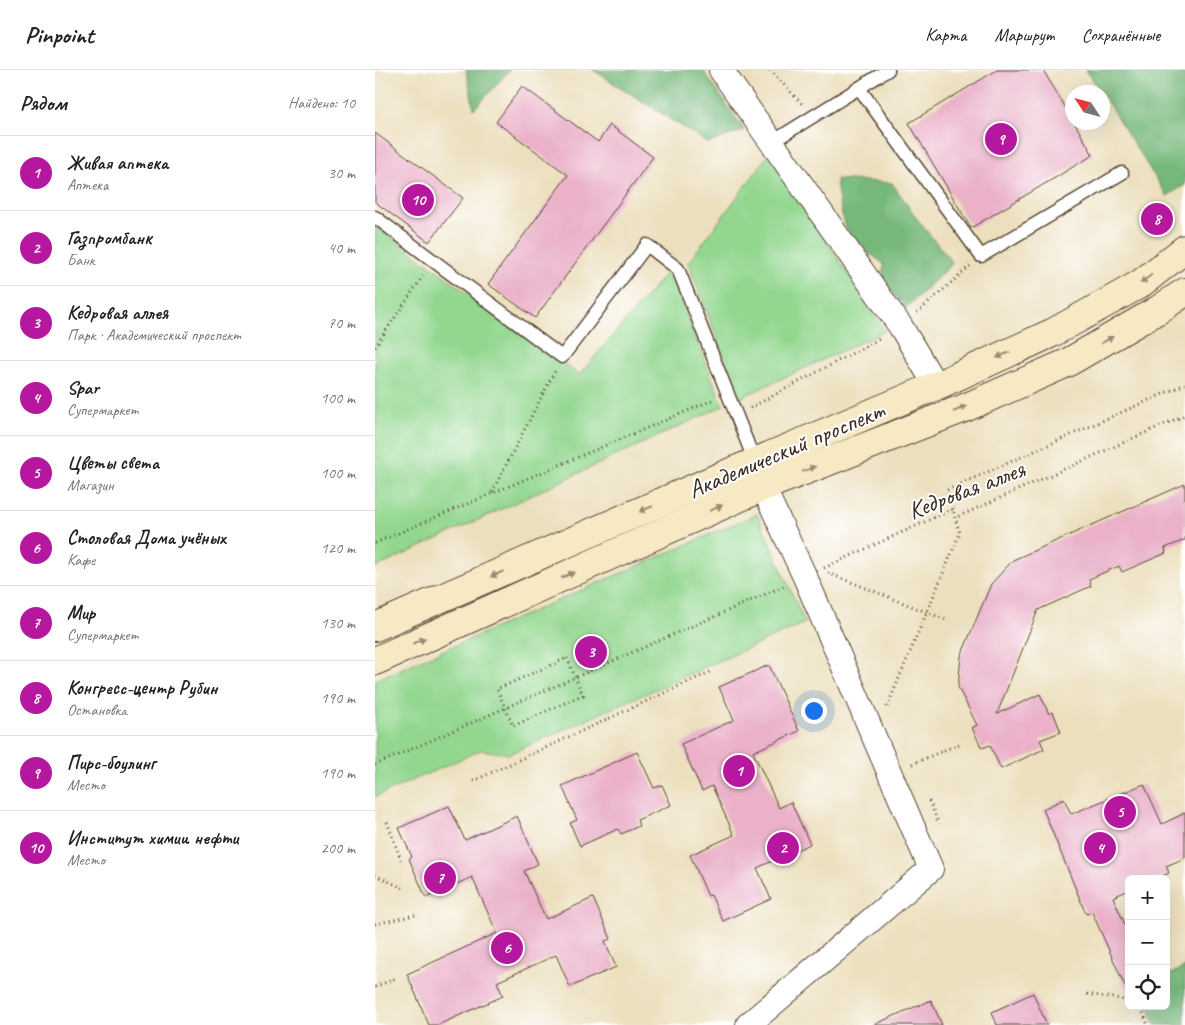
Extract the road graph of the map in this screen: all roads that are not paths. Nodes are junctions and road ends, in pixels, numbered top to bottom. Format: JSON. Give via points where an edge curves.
{"nodes":[{"id":1,"x":721,"y":70,"type":"edge"},
{"id":2,"x":888,"y":70,"type":"edge"},
{"id":3,"x":859,"y":88,"type":"junction"},
{"id":4,"x":773,"y":142,"type":"junction"},
{"id":5,"x":1122,"y":173,"type":"dead end"},
{"id":6,"x":375,"y":217,"type":"edge"},
{"id":7,"x":1185,"y":249,"type":"edge"},
{"id":8,"x":1185,"y":292,"type":"edge"},
{"id":9,"x":936,"y":386,"type":"junction"},
{"id":10,"x":759,"y":474,"type":"junction"},
{"id":11,"x":375,"y":627,"type":"edge"},
{"id":12,"x":375,"y":661,"type":"edge"},
{"id":13,"x":748,"y":1025,"type":"edge"}],
"edges":[{"from":1,"to":4,"type":"street"},
{"from":2,"to":3,"type":"lane"},
{"from":3,"to":4,"type":"lane"},
{"from":3,"to":5,"type":"lane","via":[[981,256]]},
{"from":4,"to":9,"type":"street","via":[[901,327]]},
{"from":6,"to":10,"type":"lane","via":[[562,357],[647,245],[678,269]]},
{"from":7,"to":9,"type":"main road","name":"Академический проспект","one_way":true,"via":[[1140,284],[1054,332]]},
{"from":10,"to":8,"type":"main road","name":"Академический проспект","one_way":true,"via":[[967,407],[1067,363]]},
{"from":9,"to":10,"type":"main road","name":"Академический проспект"},
{"from":10,"to":11,"type":"main road","name":"Академический проспект","one_way":true},
{"from":12,"to":10,"type":"main road","name":"Академический проспект","one_way":true},
{"from":10,"to":13,"type":"street","via":[[931,869]]}]}
